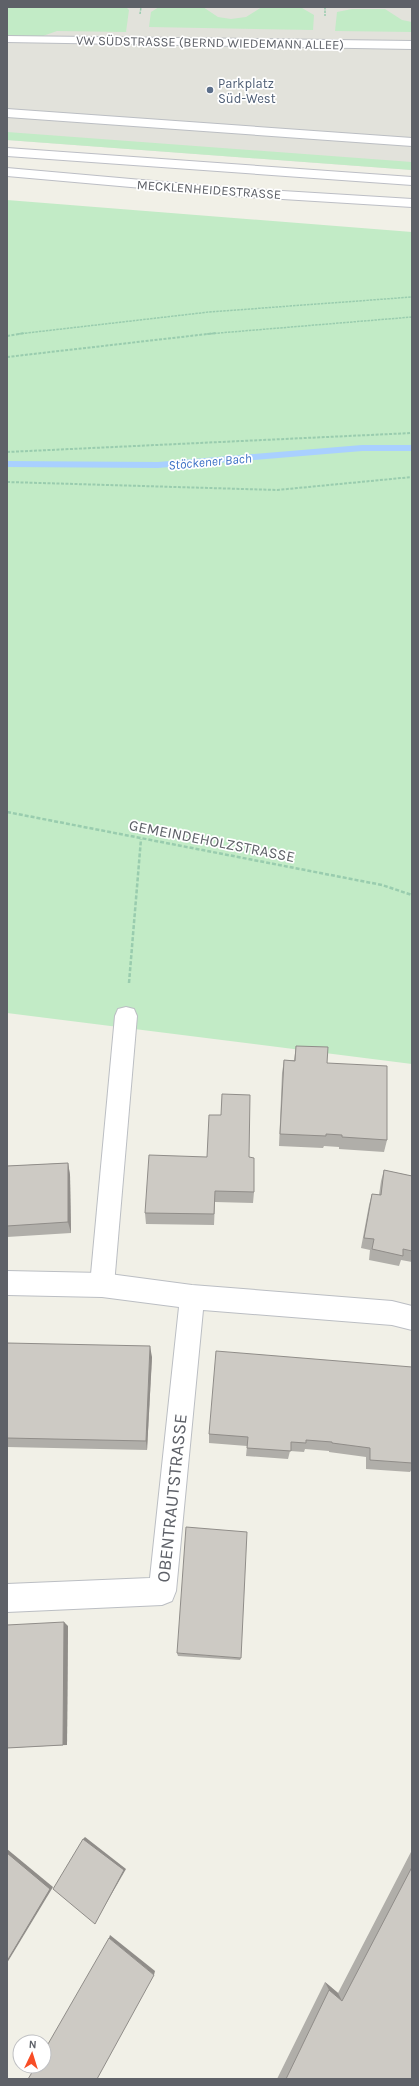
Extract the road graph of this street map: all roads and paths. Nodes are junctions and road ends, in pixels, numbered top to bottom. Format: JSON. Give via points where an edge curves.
{"nodes":[{"id":1,"x":7,"y":39,"type":"edge"},
{"id":2,"x":412,"y":46,"type":"edge"},
{"id":3,"x":7,"y":113,"type":"edge"},
{"id":4,"x":412,"y":142,"type":"edge"},
{"id":5,"x":7,"y":152,"type":"edge"},
{"id":6,"x":7,"y":172,"type":"edge"},
{"id":7,"x":412,"y":180,"type":"edge"},
{"id":8,"x":412,"y":203,"type":"edge"},
{"id":9,"x":412,"y":297,"type":"edge"},
{"id":10,"x":412,"y":317,"type":"edge"},
{"id":11,"x":7,"y":336,"type":"edge"},
{"id":12,"x":7,"y":357,"type":"edge"},
{"id":13,"x":412,"y":432,"type":"edge"},
{"id":14,"x":7,"y":452,"type":"edge"},
{"id":15,"x":412,"y":477,"type":"edge"},
{"id":16,"x":7,"y":482,"type":"edge"},
{"id":17,"x":7,"y":812,"type":"edge"},
{"id":18,"x":141,"y":838,"type":"junction"},
{"id":19,"x":412,"y":895,"type":"edge"},
{"id":20,"x":126,"y":1016,"type":"joint"},
{"id":21,"x":7,"y":1283,"type":"edge"},
{"id":22,"x":102,"y":1286,"type":"junction"},
{"id":23,"x":192,"y":1297,"type":"junction"},
{"id":24,"x":412,"y":1318,"type":"edge"},
{"id":25,"x":7,"y":1598,"type":"edge"}],
"edges":[{"from":1,"to":2,"type":"main road","name":"VW SÜDSTRASSE (BERND WIEDEMANN ALLEE)"},
{"from":3,"to":4,"type":"main road"},
{"from":5,"to":7,"type":"main road","name":"MECKLENHEIDESTRASSE"},
{"from":6,"to":8,"type":"main road","name":"MECKLENHEIDESTRASSE","via":[[232,192]]},
{"from":9,"to":11,"type":"path","via":[[184,315],[74,326]]},
{"from":10,"to":12,"type":"path","via":[[229,332]]},
{"from":13,"to":14,"type":"path"},
{"from":15,"to":16,"type":"path","via":[[277,490]]},
{"from":17,"to":18,"type":"path","name":"GEMEINDEHOLZSTRASSE"},
{"from":18,"to":19,"type":"path","name":"GEMEINDEHOLZSTRASSE","via":[[382,885]]},
{"from":18,"to":20,"type":"path"},
{"from":20,"to":22,"type":"main road"},
{"from":21,"to":22,"type":"main road"},
{"from":22,"to":23,"type":"main road"},
{"from":23,"to":24,"type":"main road","via":[[392,1313]]},
{"from":23,"to":25,"type":"main road","name":"OBENTRAUTSTRASSE","via":[[162,1592]]}]}
